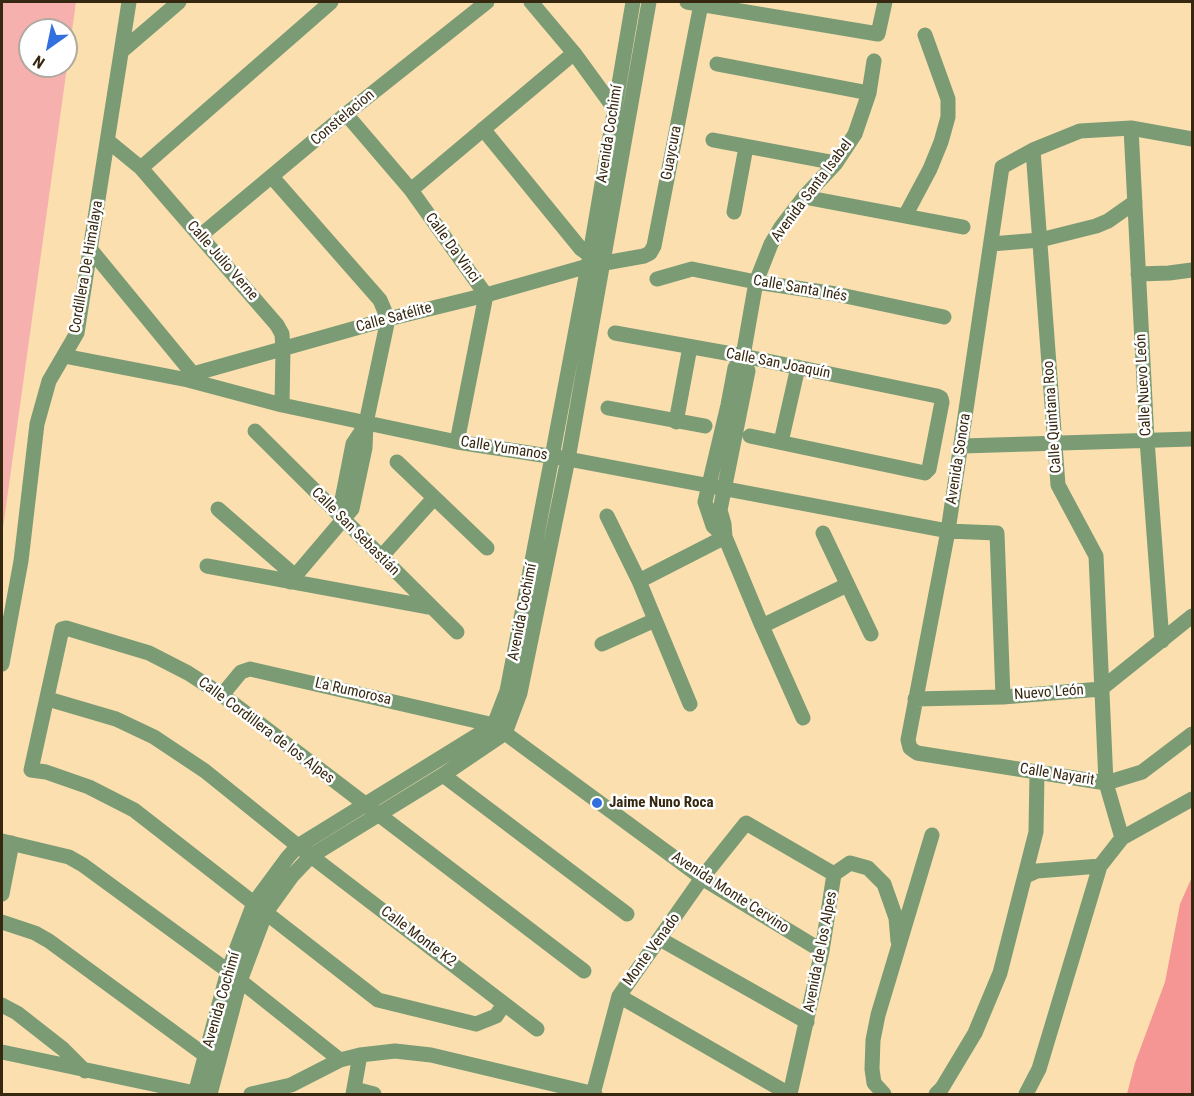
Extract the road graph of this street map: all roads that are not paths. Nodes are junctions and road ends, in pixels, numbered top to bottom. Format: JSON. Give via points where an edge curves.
{"nodes":[{"id":1,"x":129,"y":2,"type":"edge"},
{"id":2,"x":178,"y":2,"type":"edge"},
{"id":3,"x":332,"y":2,"type":"edge"},
{"id":4,"x":487,"y":2,"type":"edge"},
{"id":5,"x":531,"y":2,"type":"edge"},
{"id":6,"x":633,"y":2,"type":"edge"},
{"id":7,"x":649,"y":2,"type":"edge"},
{"id":8,"x":885,"y":2,"type":"edge"},
{"id":9,"x":694,"y":3,"type":"edge"},
{"id":10,"x":743,"y":7,"type":"edge"},
{"id":11,"x":925,"y":35,"type":"dead end"},
{"id":12,"x":123,"y":50,"type":"junction"},
{"id":13,"x":574,"y":53,"type":"junction"},
{"id":14,"x":874,"y":61,"type":"dead end"},
{"id":15,"x":717,"y":64,"type":"dead end"},
{"id":16,"x":869,"y":93,"type":"junction"},
{"id":17,"x":614,"y":108,"type":"junction"},
{"id":18,"x":346,"y":114,"type":"junction"},
{"id":19,"x":1131,"y":128,"type":"junction"},
{"id":20,"x":483,"y":129,"type":"junction"},
{"id":21,"x":1192,"y":139,"type":"edge"},
{"id":22,"x":713,"y":140,"type":"dead end"},
{"id":23,"x":108,"y":141,"type":"junction"},
{"id":24,"x":746,"y":147,"type":"junction"},
{"id":25,"x":1033,"y":150,"type":"junction"},
{"id":26,"x":836,"y":163,"type":"junction"},
{"id":27,"x":141,"y":168,"type":"junction"},
{"id":28,"x":272,"y":177,"type":"junction"},
{"id":29,"x":411,"y":190,"type":"junction"},
{"id":30,"x":804,"y":198,"type":"junction"},
{"id":31,"x":1135,"y":202,"type":"junction"},
{"id":32,"x":734,"y":212,"type":"dead end"},
{"id":33,"x":905,"y":216,"type":"junction"},
{"id":34,"x":963,"y":227,"type":"dead end"},
{"id":35,"x":200,"y":236,"type":"junction"},
{"id":36,"x":1040,"y":240,"type":"junction"},
{"id":37,"x":991,"y":244,"type":"junction"},
{"id":38,"x":91,"y":250,"type":"junction"},
{"id":39,"x":593,"y":262,"type":"junction"},
{"id":40,"x":1192,"y":270,"type":"edge"},
{"id":41,"x":1138,"y":273,"type":"junction"},
{"id":42,"x":657,"y":279,"type":"dead end"},
{"id":43,"x":756,"y":282,"type":"junction"},
{"id":44,"x":486,"y":295,"type":"junction"},
{"id":45,"x":944,"y":317,"type":"dead end"},
{"id":46,"x":388,"y":319,"type":"junction"},
{"id":47,"x":615,"y":333,"type":"dead end"},
{"id":48,"x":690,"y":347,"type":"junction"},
{"id":49,"x":283,"y":349,"type":"junction"},
{"id":50,"x":64,"y":356,"type":"junction"},
{"id":51,"x":743,"y":356,"type":"junction"},
{"id":52,"x":798,"y":367,"type":"junction"},
{"id":53,"x":191,"y":377,"type":"junction"},
{"id":54,"x":282,"y":405,"type":"junction"},
{"id":55,"x":608,"y":408,"type":"dead end"},
{"id":56,"x":676,"y":422,"type":"junction"},
{"id":57,"x":366,"y":423,"type":"junction"},
{"id":58,"x":705,"y":426,"type":"dead end"},
{"id":59,"x":255,"y":431,"type":"dead end"},
{"id":60,"x":750,"y":436,"type":"dead end"},
{"id":61,"x":1192,"y":439,"type":"edge"},
{"id":62,"x":1147,"y":440,"type":"junction"},
{"id":63,"x":457,"y":442,"type":"junction"},
{"id":64,"x":781,"y":442,"type":"junction"},
{"id":65,"x":1056,"y":444,"type":"junction"},
{"id":66,"x":962,"y":446,"type":"junction"},
{"id":67,"x":560,"y":458,"type":"junction"},
{"id":68,"x":397,"y":462,"type":"dead end"},
{"id":69,"x":716,"y":488,"type":"junction"},
{"id":70,"x":434,"y":498,"type":"junction"},
{"id":71,"x":218,"y":509,"type":"dead end"},
{"id":72,"x":607,"y":516,"type":"dead end"},
{"id":73,"x":343,"y":520,"type":"junction"},
{"id":74,"x":948,"y":531,"type":"junction"},
{"id":75,"x":823,"y":533,"type":"dead end"},
{"id":76,"x":725,"y":537,"type":"junction"},
{"id":77,"x":487,"y":548,"type":"dead end"},
{"id":78,"x":381,"y":557,"type":"junction"},
{"id":79,"x":207,"y":567,"type":"dead end"},
{"id":80,"x":292,"y":579,"type":"junction"},
{"id":81,"x":639,"y":581,"type":"junction"},
{"id":82,"x":847,"y":585,"type":"junction"},
{"id":83,"x":429,"y":607,"type":"junction"},
{"id":84,"x":1192,"y":616,"type":"edge"},
{"id":85,"x":655,"y":620,"type":"junction"},
{"id":86,"x":762,"y":626,"type":"junction"},
{"id":87,"x":457,"y":632,"type":"dead end"},
{"id":88,"x":871,"y":634,"type":"dead end"},
{"id":89,"x":1162,"y":641,"type":"junction"},
{"id":90,"x":602,"y":644,"type":"dead end"},
{"id":91,"x":2,"y":664,"type":"edge"},
{"id":92,"x":1101,"y":689,"type":"junction"},
{"id":93,"x":222,"y":695,"type":"junction"},
{"id":94,"x":1003,"y":697,"type":"junction"},
{"id":95,"x":48,"y":699,"type":"junction"},
{"id":96,"x":915,"y":699,"type":"junction"},
{"id":97,"x":690,"y":704,"type":"dead end"},
{"id":98,"x":803,"y":718,"type":"dead end"},
{"id":99,"x":500,"y":729,"type":"junction"},
{"id":100,"x":1192,"y":734,"type":"edge"},
{"id":101,"x":910,"y":748,"type":"joint"},
{"id":102,"x":1037,"y":772,"type":"junction"},
{"id":103,"x":443,"y":775,"type":"junction"},
{"id":104,"x":1106,"y":783,"type":"junction"},
{"id":105,"x":1192,"y":800,"type":"edge"},
{"id":106,"x":365,"y":804,"type":"junction"},
{"id":107,"x":377,"y":814,"type":"junction"},
{"id":108,"x":746,"y":824,"type":"joint"},
{"id":109,"x":932,"y":835,"type":"dead end"},
{"id":110,"x":1122,"y":838,"type":"junction"},
{"id":111,"x":7,"y":842,"type":"edge"},
{"id":112,"x":298,"y":846,"type":"junction"},
{"id":113,"x":311,"y":856,"type":"junction"},
{"id":114,"x":1100,"y":866,"type":"junction"},
{"id":115,"x":834,"y":874,"type":"junction"},
{"id":116,"x":1026,"y":876,"type":"junction"},
{"id":117,"x":702,"y":878,"type":"junction"},
{"id":118,"x":2,"y":894,"type":"edge"},
{"id":119,"x":260,"y":908,"type":"junction"},
{"id":120,"x":627,"y":914,"type":"dead end"},
{"id":121,"x":2,"y":922,"type":"edge"},
{"id":122,"x":660,"y":939,"type":"junction"},
{"id":123,"x":822,"y":951,"type":"junction"},
{"id":124,"x":897,"y":954,"type":"junction"},
{"id":125,"x":584,"y":971,"type":"dead end"},
{"id":126,"x":234,"y":976,"type":"junction"},
{"id":127,"x":619,"y":996,"type":"junction"},
{"id":128,"x":504,"y":1004,"type":"junction"},
{"id":129,"x":2,"y":1005,"type":"edge"},
{"id":130,"x":807,"y":1022,"type":"junction"},
{"id":131,"x":537,"y":1029,"type":"dead end"},
{"id":132,"x":2,"y":1052,"type":"edge"},
{"id":133,"x":360,"y":1055,"type":"junction"},
{"id":134,"x":212,"y":1060,"type":"junction"},
{"id":135,"x":340,"y":1060,"type":"junction"},
{"id":136,"x":85,"y":1071,"type":"junction"},
{"id":137,"x":354,"y":1092,"type":"edge"},
{"id":138,"x":197,"y":1094,"type":"edge"},
{"id":139,"x":594,"y":1094,"type":"edge"},
{"id":140,"x":210,"y":1095,"type":"edge"},
{"id":141,"x":251,"y":1095,"type":"edge"},
{"id":142,"x":374,"y":1095,"type":"edge"},
{"id":143,"x":790,"y":1095,"type":"edge"},
{"id":144,"x":884,"y":1095,"type":"edge"},
{"id":145,"x":936,"y":1095,"type":"edge"},
{"id":146,"x":1026,"y":1095,"type":"edge"}],
"edges":[{"from":1,"to":12,"type":"street","name":"Cordillera De Himalaya"},
{"from":2,"to":12,"type":"street"},
{"from":3,"to":27,"type":"street"},
{"from":4,"to":18,"type":"street","name":"Constelacion"},
{"from":5,"to":13,"type":"street"},
{"from":6,"to":17,"type":"street","name":"Avenida Cochimí"},
{"from":7,"to":39,"type":"street","name":"Avenida Cochimí"},
{"from":8,"to":10,"type":"street","via":[[878,34]]},
{"from":9,"to":10,"type":"street"},
{"from":9,"to":39,"type":"street","name":"Guaycura","via":[[654,246],[644,256]]},
{"from":11,"to":33,"type":"street","via":[[948,99],[948,117],[930,170]]},
{"from":12,"to":23,"type":"street","name":"Cordillera De Himalaya"},
{"from":13,"to":17,"type":"street"},
{"from":13,"to":20,"type":"street"},
{"from":14,"to":16,"type":"street","name":"Avenida Santa Isabel"},
{"from":15,"to":16,"type":"street"},
{"from":16,"to":26,"type":"street","name":"Avenida Santa Isabel","via":[[855,134]]},
{"from":17,"to":39,"type":"street","name":"Avenida Cochimí"},
{"from":18,"to":28,"type":"street","name":"Constelacion"},
{"from":18,"to":29,"type":"street","name":"Calle Da Vinci"},
{"from":19,"to":21,"type":"street"},
{"from":19,"to":25,"type":"street","via":[[1080,131]]},
{"from":19,"to":31,"type":"street","name":"Calle Nuevo León"},
{"from":20,"to":29,"type":"street"},
{"from":20,"to":39,"type":"street"},
{"from":22,"to":24,"type":"street"},
{"from":23,"to":27,"type":"street","name":"Calle Julio Verne"},
{"from":23,"to":38,"type":"street","name":"Cordillera De Himalaya"},
{"from":24,"to":26,"type":"street"},
{"from":24,"to":32,"type":"street"},
{"from":25,"to":36,"type":"street","name":"Calle Quintana Roo"},
{"from":25,"to":37,"type":"street","name":"Avenida Sonora","via":[[1002,167]]},
{"from":26,"to":30,"type":"street","name":"Avenida Santa Isabel"},
{"from":27,"to":35,"type":"street","name":"Calle Julio Verne"},
{"from":28,"to":35,"type":"street","name":"Constelacion"},
{"from":28,"to":46,"type":"street","via":[[381,300]]},
{"from":29,"to":44,"type":"street","name":"Calle Da Vinci"},
{"from":30,"to":33,"type":"street"},
{"from":30,"to":43,"type":"street","name":"Avenida Santa Isabel","via":[[771,244]]},
{"from":31,"to":36,"type":"street","via":[[1096,226]]},
{"from":31,"to":41,"type":"street","name":"Calle Nuevo León"},
{"from":33,"to":34,"type":"street"},
{"from":35,"to":49,"type":"street","name":"Calle Julio Verne","via":[[278,325]]},
{"from":36,"to":37,"type":"street"},
{"from":36,"to":65,"type":"street","name":"Calle Quintana Roo"},
{"from":37,"to":66,"type":"street","name":"Avenida Sonora"},
{"from":38,"to":50,"type":"street","name":"Cordillera De Himalaya","via":[[76,333]]},
{"from":38,"to":53,"type":"street"},
{"from":39,"to":44,"type":"street","name":"Calle Satélite"},
{"from":39,"to":67,"type":"street","name":"Avenida Cochimí"},
{"from":40,"to":41,"type":"street"},
{"from":41,"to":62,"type":"street","name":"Calle Nuevo León"},
{"from":42,"to":43,"type":"street","name":"Calle Santa Inés","via":[[692,269]]},
{"from":43,"to":45,"type":"street","name":"Calle Santa Inés"},
{"from":43,"to":51,"type":"street","name":"Avenida Santa Isabel"},
{"from":44,"to":46,"type":"street","name":"Calle Satélite"},
{"from":44,"to":63,"type":"street","name":"Calle Da Vinci"},
{"from":46,"to":49,"type":"street","name":"Calle Satélite"},
{"from":46,"to":57,"type":"street"},
{"from":47,"to":48,"type":"street","name":"Calle San Joaquín"},
{"from":48,"to":51,"type":"street","name":"Calle San Joaquín"},
{"from":48,"to":56,"type":"street"},
{"from":49,"to":53,"type":"street","name":"Calle Satélite"},
{"from":49,"to":54,"type":"street","name":"Calle Julio Verne"},
{"from":50,"to":53,"type":"street","name":"Calle Yumanos"},
{"from":50,"to":91,"type":"street","name":"Cordillera De Himalaya","via":[[46,388],[37,424],[21,561]]},
{"from":51,"to":52,"type":"street","name":"Calle San Joaquín"},
{"from":51,"to":69,"type":"street","name":"Avenida Santa Isabel","via":[[748,371],[734,407]]},
{"from":52,"to":64,"type":"street"},
{"from":52,"to":64,"type":"street","name":"Calle San Joaquín","via":[[941,398],[928,472]]},
{"from":53,"to":54,"type":"street","name":"Calle Yumanos"},
{"from":54,"to":57,"type":"street","name":"Calle Yumanos"},
{"from":55,"to":56,"type":"street"},
{"from":56,"to":58,"type":"street"},
{"from":57,"to":63,"type":"street","name":"Calle Yumanos"},
{"from":57,"to":73,"type":"street","via":[[353,444],[341,505]]},
{"from":59,"to":73,"type":"street","name":"Calle San Sebastián"},
{"from":60,"to":64,"type":"street"},
{"from":61,"to":62,"type":"street"},
{"from":62,"to":65,"type":"street"},
{"from":62,"to":89,"type":"street","name":"Calle Nuevo León"},
{"from":63,"to":67,"type":"street","name":"Calle Yumanos"},
{"from":65,"to":66,"type":"street"},
{"from":65,"to":92,"type":"street","name":"Calle Quintana Roo","via":[[1058,484],[1096,556]]},
{"from":66,"to":74,"type":"street","name":"Avenida Sonora"},
{"from":67,"to":69,"type":"street","name":"Calle Yumanos"},
{"from":67,"to":99,"type":"street","name":"Avenida Cochimí","via":[[520,693]]},
{"from":68,"to":70,"type":"street"},
{"from":69,"to":74,"type":"street","name":"Calle Yumanos"},
{"from":69,"to":76,"type":"street","name":"Avenida Santa Isabel","via":[[705,502],[713,526]]},
{"from":70,"to":77,"type":"street"},
{"from":70,"to":78,"type":"street"},
{"from":71,"to":80,"type":"street"},
{"from":72,"to":81,"type":"street"},
{"from":73,"to":78,"type":"street","name":"Calle San Sebastián"},
{"from":73,"to":80,"type":"street"},
{"from":74,"to":94,"type":"street","name":"Calle Yumanos","via":[[997,533]]},
{"from":74,"to":96,"type":"street","name":"Avenida Sonora"},
{"from":75,"to":82,"type":"street"},
{"from":76,"to":81,"type":"street"},
{"from":76,"to":86,"type":"street","name":"Avenida Santa Isabel"},
{"from":78,"to":83,"type":"street","name":"Calle San Sebastián"},
{"from":79,"to":80,"type":"street"},
{"from":80,"to":83,"type":"street"},
{"from":81,"to":85,"type":"street"},
{"from":82,"to":86,"type":"street"},
{"from":82,"to":88,"type":"street"},
{"from":83,"to":87,"type":"street","name":"Calle San Sebastián"},
{"from":84,"to":89,"type":"street","name":"Nuevo León"},
{"from":85,"to":90,"type":"street"},
{"from":85,"to":97,"type":"street"},
{"from":86,"to":98,"type":"street","name":"Avenida Santa Isabel"},
{"from":89,"to":92,"type":"street","name":"Nuevo León"},
{"from":92,"to":94,"type":"street","name":"Nuevo León"},
{"from":92,"to":104,"type":"street","name":"Calle Quintana Roo"},
{"from":93,"to":95,"type":"street","name":"Calle Cordillera de los Alpes","via":[[149,653],[66,628]]},
{"from":93,"to":99,"type":"street","name":"La Rumorosa","via":[[241,672],[250,669]]},
{"from":93,"to":106,"type":"street","name":"Calle Cordillera de los Alpes"},
{"from":94,"to":96,"type":"street","name":"Nuevo León"},
{"from":95,"to":112,"type":"street","name":"Calle Monte K2","via":[[116,719],[154,737],[205,771]]},
{"from":95,"to":119,"type":"street","via":[[31,770],[89,787],[134,810]]},
{"from":96,"to":101,"type":"street","name":"Avenida Sonora"},
{"from":99,"to":103,"type":"street","name":"Avenida Cochimí"},
{"from":99,"to":106,"type":"street","name":"Avenida Cochimí"},
{"from":99,"to":117,"type":"street","name":"Avenida Monte Cervino"},
{"from":100,"to":104,"type":"street","via":[[1142,772]]},
{"from":101,"to":102,"type":"street","name":"Calle Nayarit","via":[[916,753]]},
{"from":102,"to":104,"type":"street","name":"Calle Nayarit"},
{"from":102,"to":116,"type":"street","via":[[1036,832]]},
{"from":103,"to":107,"type":"street","name":"Avenida Cochimí"},
{"from":103,"to":120,"type":"street"},
{"from":104,"to":110,"type":"street","name":"Calle Nayarit"},
{"from":105,"to":110,"type":"street"},
{"from":106,"to":107,"type":"street","name":"Calle Cordillera de los Alpes"},
{"from":106,"to":112,"type":"street","name":"Avenida Cochimí"},
{"from":107,"to":113,"type":"street","name":"Avenida Cochimí"},
{"from":107,"to":125,"type":"street","name":"Calle Cordillera de los Alpes"},
{"from":108,"to":115,"type":"street","name":"Avenida de los Alpes"},
{"from":108,"to":117,"type":"street","name":"Monte Venado"},
{"from":109,"to":124,"type":"street"},
{"from":110,"to":114,"type":"street"},
{"from":111,"to":118,"type":"street"},
{"from":111,"to":126,"type":"street","via":[[69,857],[83,865]]},
{"from":112,"to":113,"type":"street","name":"Calle Monte K2"},
{"from":112,"to":119,"type":"street","name":"Avenida Cochimí"},
{"from":113,"to":119,"type":"street","name":"Avenida Cochimí"},
{"from":113,"to":128,"type":"street","name":"Calle Monte K2"},
{"from":114,"to":116,"type":"street","via":[[1037,871]]},
{"from":114,"to":146,"type":"street","via":[[1039,1069]]},
{"from":115,"to":123,"type":"street","name":"Avenida de los Alpes"},
{"from":115,"to":124,"type":"street","via":[[850,863],[868,868],[884,884],[896,918]]},
{"from":116,"to":145,"type":"street","via":[[1000,973],[975,1033]]},
{"from":117,"to":122,"type":"street","name":"Monte Venado"},
{"from":117,"to":123,"type":"street","name":"Avenida Monte Cervino"},
{"from":119,"to":126,"type":"street","name":"Avenida Cochimí"},
{"from":119,"to":128,"type":"street","via":[[383,1003],[476,1024],[496,1016]]},
{"from":121,"to":134,"type":"street","via":[[49,941]]},
{"from":122,"to":127,"type":"street","name":"Monte Venado"},
{"from":122,"to":130,"type":"street"},
{"from":123,"to":130,"type":"street","name":"Avenida de los Alpes"},
{"from":124,"to":144,"type":"street","via":[[873,1040],[874,1083]]},
{"from":126,"to":134,"type":"street","name":"Avenida Cochimí"},
{"from":126,"to":135,"type":"street"},
{"from":127,"to":139,"type":"street","name":"Monte Venado"},
{"from":127,"to":143,"type":"street"},
{"from":128,"to":131,"type":"street","name":"Calle Monte K2"},
{"from":129,"to":136,"type":"street","via":[[63,1049]]},
{"from":130,"to":143,"type":"street","name":"Avenida de los Alpes"},
{"from":132,"to":136,"type":"street"},
{"from":133,"to":135,"type":"street"},
{"from":133,"to":137,"type":"street"},
{"from":133,"to":139,"type":"street","via":[[395,1051],[431,1055]]},
{"from":134,"to":138,"type":"street","name":"Avenida Cochimí"},
{"from":134,"to":140,"type":"street","name":"Avenida Cochimí"},
{"from":135,"to":141,"type":"street","via":[[291,1085]]},
{"from":136,"to":138,"type":"street"},
{"from":137,"to":142,"type":"street"}]}
